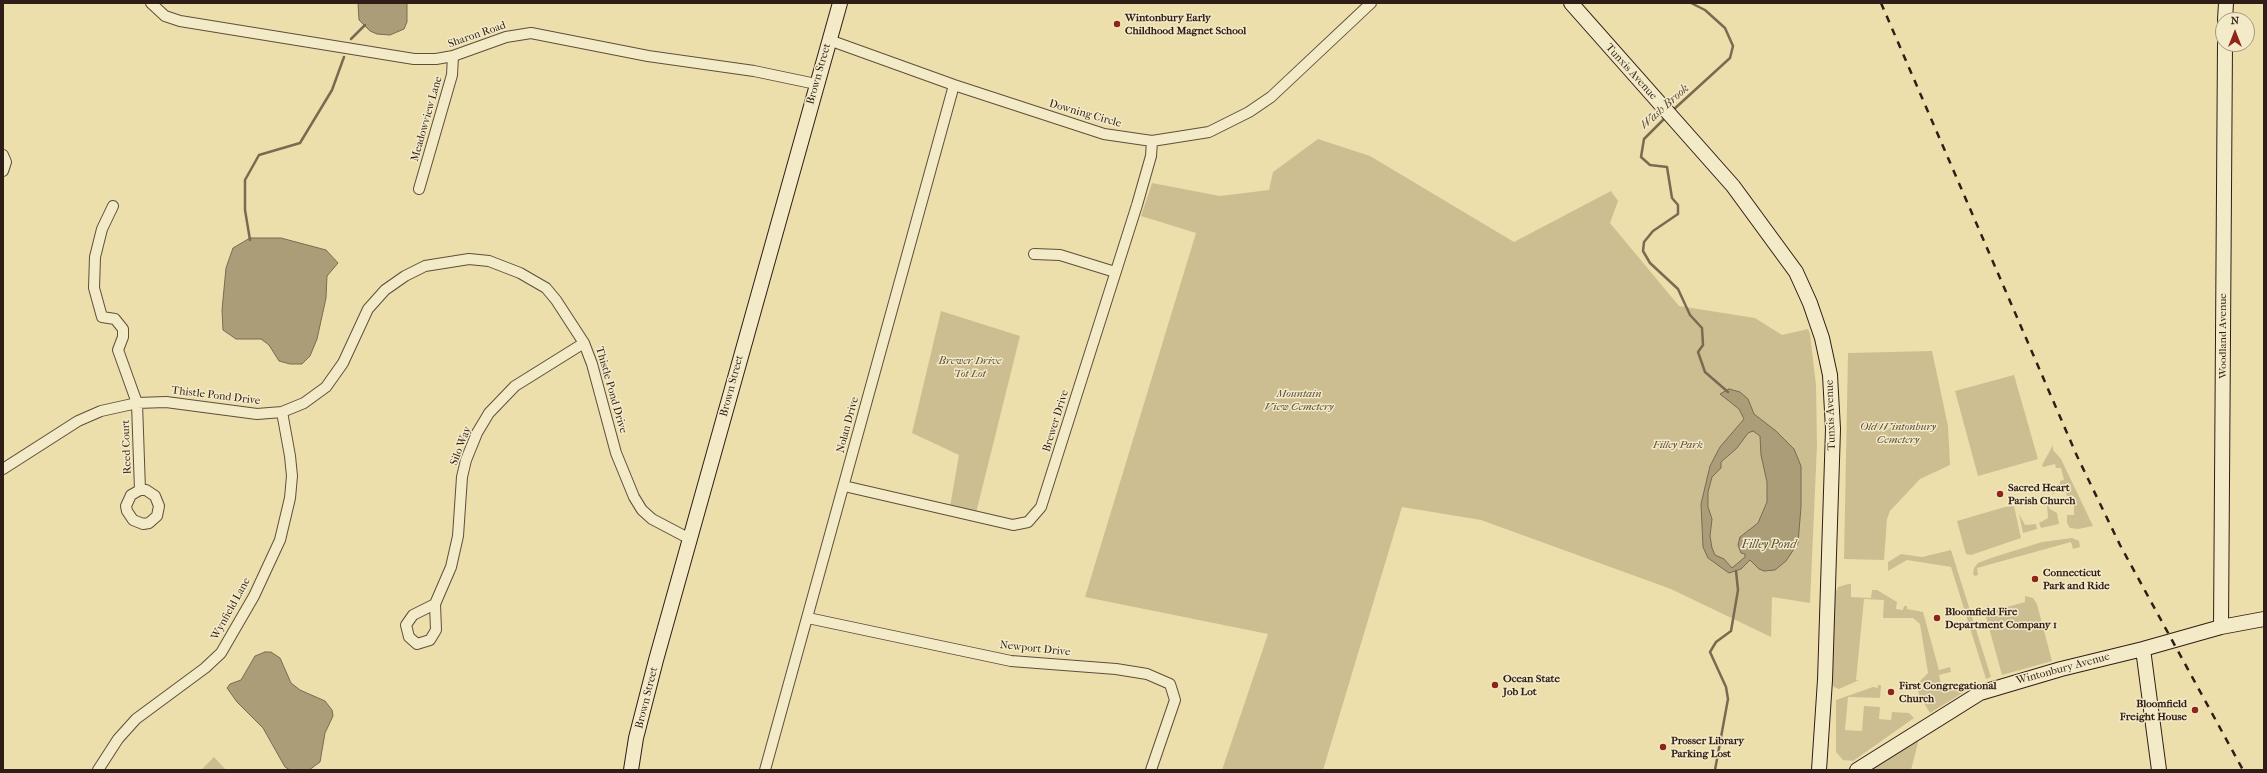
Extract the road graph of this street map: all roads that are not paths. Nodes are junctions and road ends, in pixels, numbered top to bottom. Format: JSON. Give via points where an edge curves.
{"nodes":[{"id":1,"x":151,"y":3,"type":"edge"},
{"id":2,"x":840,"y":3,"type":"edge"},
{"id":3,"x":1371,"y":3,"type":"edge"},
{"id":4,"x":1571,"y":3,"type":"edge"},
{"id":5,"x":829,"y":40,"type":"junction"},
{"id":6,"x":2225,"y":52,"type":"edge"},
{"id":7,"x":453,"y":56,"type":"junction"},
{"id":8,"x":816,"y":84,"type":"junction"},
{"id":9,"x":954,"y":85,"type":"junction"},
{"id":10,"x":1152,"y":141,"type":"junction"},
{"id":11,"x":3,"y":155,"type":"edge"},
{"id":12,"x":3,"y":171,"type":"edge"},
{"id":13,"x":419,"y":189,"type":"dead end"},
{"id":14,"x":113,"y":206,"type":"dead end"},
{"id":15,"x":1034,"y":254,"type":"dead end"},
{"id":16,"x":1115,"y":272,"type":"junction"},
{"id":17,"x":584,"y":343,"type":"junction"},
{"id":18,"x":138,"y":403,"type":"junction"},
{"id":19,"x":282,"y":412,"type":"junction"},
{"id":20,"x":3,"y":469,"type":"edge"},
{"id":21,"x":844,"y":486,"type":"junction"},
{"id":22,"x":140,"y":490,"type":"dead end"},
{"id":23,"x":690,"y":539,"type":"junction"},
{"id":24,"x":435,"y":604,"type":"dead end"},
{"id":25,"x":808,"y":618,"type":"junction"},
{"id":26,"x":2264,"y":619,"type":"edge"},
{"id":27,"x":2221,"y":627,"type":"junction"},
{"id":28,"x":2143,"y":649,"type":"junction"},
{"id":29,"x":98,"y":770,"type":"edge"},
{"id":30,"x":631,"y":770,"type":"edge"},
{"id":31,"x":765,"y":770,"type":"edge"},
{"id":32,"x":1151,"y":770,"type":"edge"},
{"id":33,"x":1819,"y":770,"type":"edge"},
{"id":34,"x":1857,"y":770,"type":"edge"},
{"id":35,"x":2159,"y":770,"type":"edge"}],
"edges":[{"from":1,"to":7,"type":"street","name":"Sharon Road","via":[[165,16],[180,21],[414,59]]},
{"from":2,"to":5,"type":"street","name":"Brown Street"},
{"from":3,"to":10,"type":"street","name":"Downing Circle","via":[[1271,97],[1249,112],[1209,132]]},
{"from":4,"to":33,"type":"street","name":"Tunxis Avenue","via":[[1733,186],[1796,272],[1822,338],[1830,375],[1833,429],[1825,680]]},
{"from":5,"to":8,"type":"street","name":"Brown Street"},
{"from":5,"to":9,"type":"street","name":"Downing Circle"},
{"from":6,"to":27,"type":"street","name":"Woodland Avenue"},
{"from":7,"to":8,"type":"street","name":"Sharon Road","via":[[506,37],[531,33],[648,56],[754,71]]},
{"from":7,"to":13,"type":"street","name":"Meadowview Lane","via":[[452,75]]},
{"from":8,"to":23,"type":"street","name":"Brown Street"},
{"from":9,"to":10,"type":"street","name":"Downing Circle","via":[[1104,134]]},
{"from":9,"to":21,"type":"street","name":"Nolan Drive"},
{"from":10,"to":16,"type":"street","name":"Brewer Drive","via":[[1149,163]]},
{"from":11,"to":12,"type":"street","via":[[6,162]]},
{"from":14,"to":18,"type":"street","name":"Reed Court","via":[[102,229],[95,257],[94,288],[102,317],[115,319],[123,329],[123,338],[118,350]]},
{"from":15,"to":16,"type":"street","via":[[1060,254]]},
{"from":16,"to":21,"type":"street","name":"Brewer Drive","via":[[1041,507],[1028,522],[1013,525]]},
{"from":17,"to":19,"type":"street","name":"Thistle Pond Drive","via":[[565,312],[551,294],[535,280],[489,261],[469,259],[425,266],[385,290],[368,310],[343,363],[326,387],[304,403]]},
{"from":17,"to":23,"type":"street","name":"Thistle Pond Drive","via":[[616,453],[634,497],[642,510],[652,519]]},
{"from":17,"to":24,"type":"street","name":"Silo Way","via":[[515,386],[493,409],[477,433],[462,477],[458,536],[452,566]]},
{"from":18,"to":19,"type":"street","name":"Thistle Pond Drive","via":[[166,402],[257,414]]},
{"from":18,"to":20,"type":"street","name":"Thistle Pond Drive","via":[[101,411],[78,421]]},
{"from":18,"to":22,"type":"street","name":"Reed Court"},
{"from":19,"to":29,"type":"street","name":"Wynfield Lane","via":[[292,476],[290,498],[280,540],[254,596],[221,653],[205,668],[136,719],[118,739]]},
{"from":21,"to":25,"type":"street","name":"Nolan Drive"},
{"from":23,"to":30,"type":"street","name":"Brown Street","via":[[636,738]]},
{"from":25,"to":31,"type":"street","name":"Nolan Drive"},
{"from":25,"to":32,"type":"street","name":"Newport Drive","via":[[1011,661],[1116,669],[1147,674],[1170,684],[1175,700]]},
{"from":26,"to":27,"type":"street","name":"Wintonbury Avenue"},
{"from":27,"to":28,"type":"street","name":"Wintonbury Avenue"},
{"from":28,"to":34,"type":"street","name":"Wintonbury Avenue","via":[[2061,669],[1980,693]]},
{"from":28,"to":35,"type":"street"}]}
